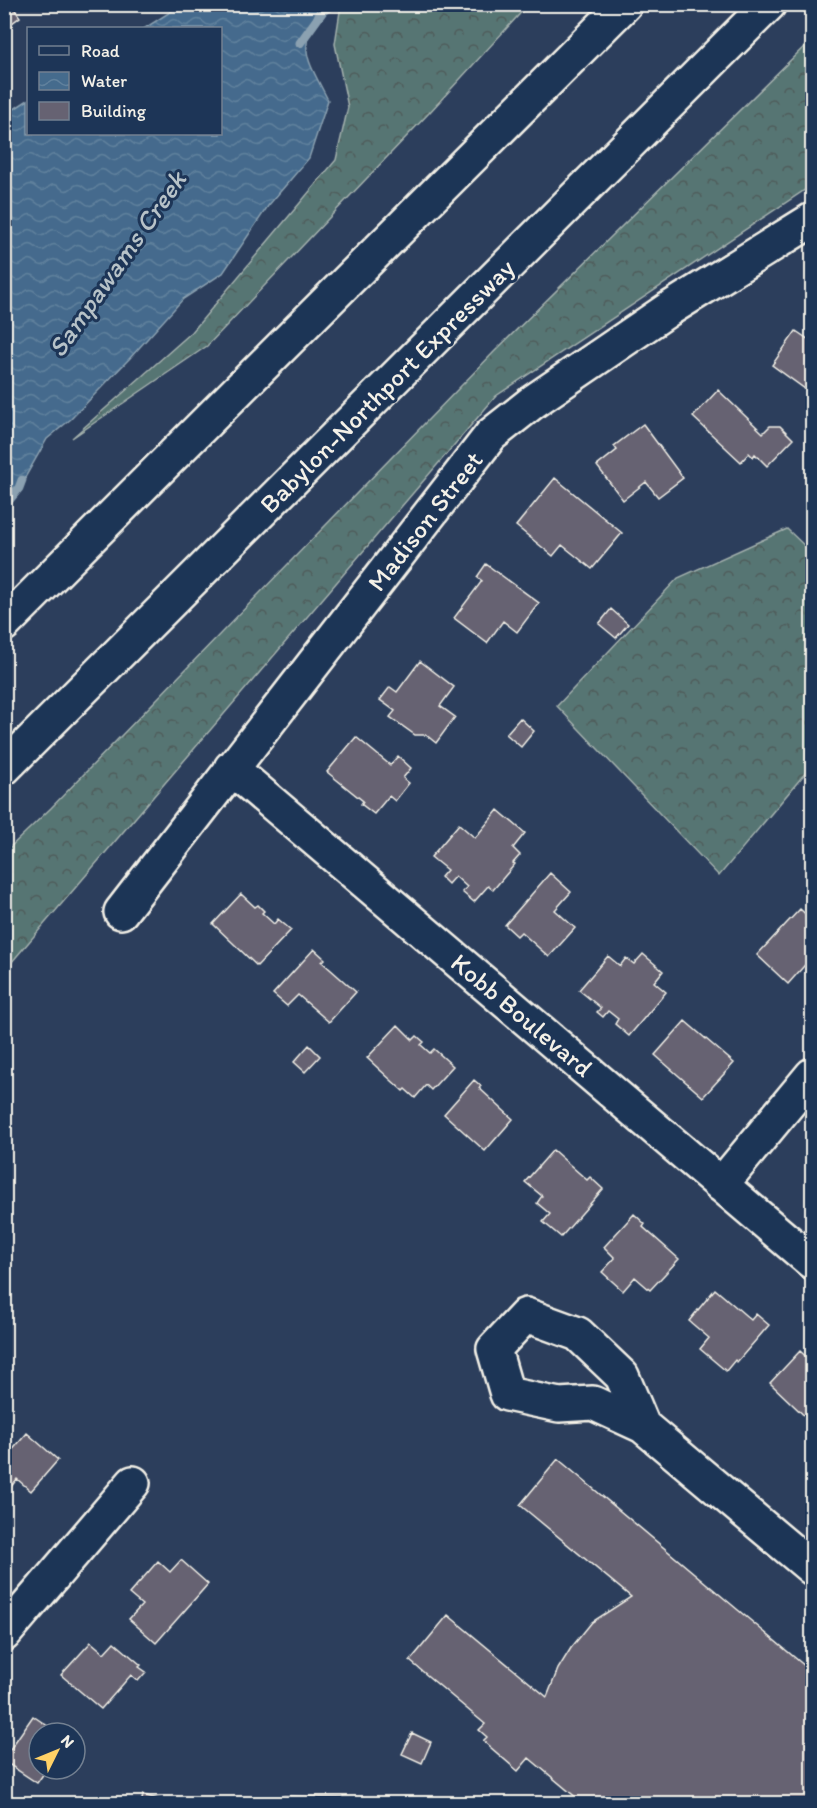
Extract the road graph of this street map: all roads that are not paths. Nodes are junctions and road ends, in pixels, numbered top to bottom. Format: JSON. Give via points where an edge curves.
{"nodes":[{"id":1,"x":626,"y":4,"type":"edge"},
{"id":2,"x":769,"y":4,"type":"edge"},
{"id":3,"x":804,"y":237,"type":"edge"},
{"id":4,"x":4,"y":624,"type":"edge"},
{"id":5,"x":4,"y":768,"type":"edge"},
{"id":6,"x":231,"y":768,"type":"junction"},
{"id":7,"x":121,"y":912,"type":"dead end"},
{"id":8,"x":813,"y":1075,"type":"edge"},
{"id":9,"x":721,"y":1185,"type":"junction"},
{"id":10,"x":813,"y":1262,"type":"edge"},
{"id":11,"x":643,"y":1426,"type":"dead end"},
{"id":12,"x":133,"y":1483,"type":"dead end"},
{"id":13,"x":813,"y":1568,"type":"edge"},
{"id":14,"x":4,"y":1634,"type":"edge"}],
"edges":[{"from":1,"to":4,"type":"street"},
{"from":2,"to":5,"type":"street","name":"Babylon-Northport Expressway"},
{"from":3,"to":6,"type":"street","name":"Madison Street","via":[[669,309],[491,435]]},
{"from":6,"to":7,"type":"street","name":"Madison Street"},
{"from":6,"to":9,"type":"street","name":"Kobb Boulevard"},
{"from":8,"to":9,"type":"street"},
{"from":9,"to":10,"type":"street","name":"Kobb Boulevard"},
{"from":11,"to":13,"type":"street"},
{"from":12,"to":14,"type":"street"}]}
